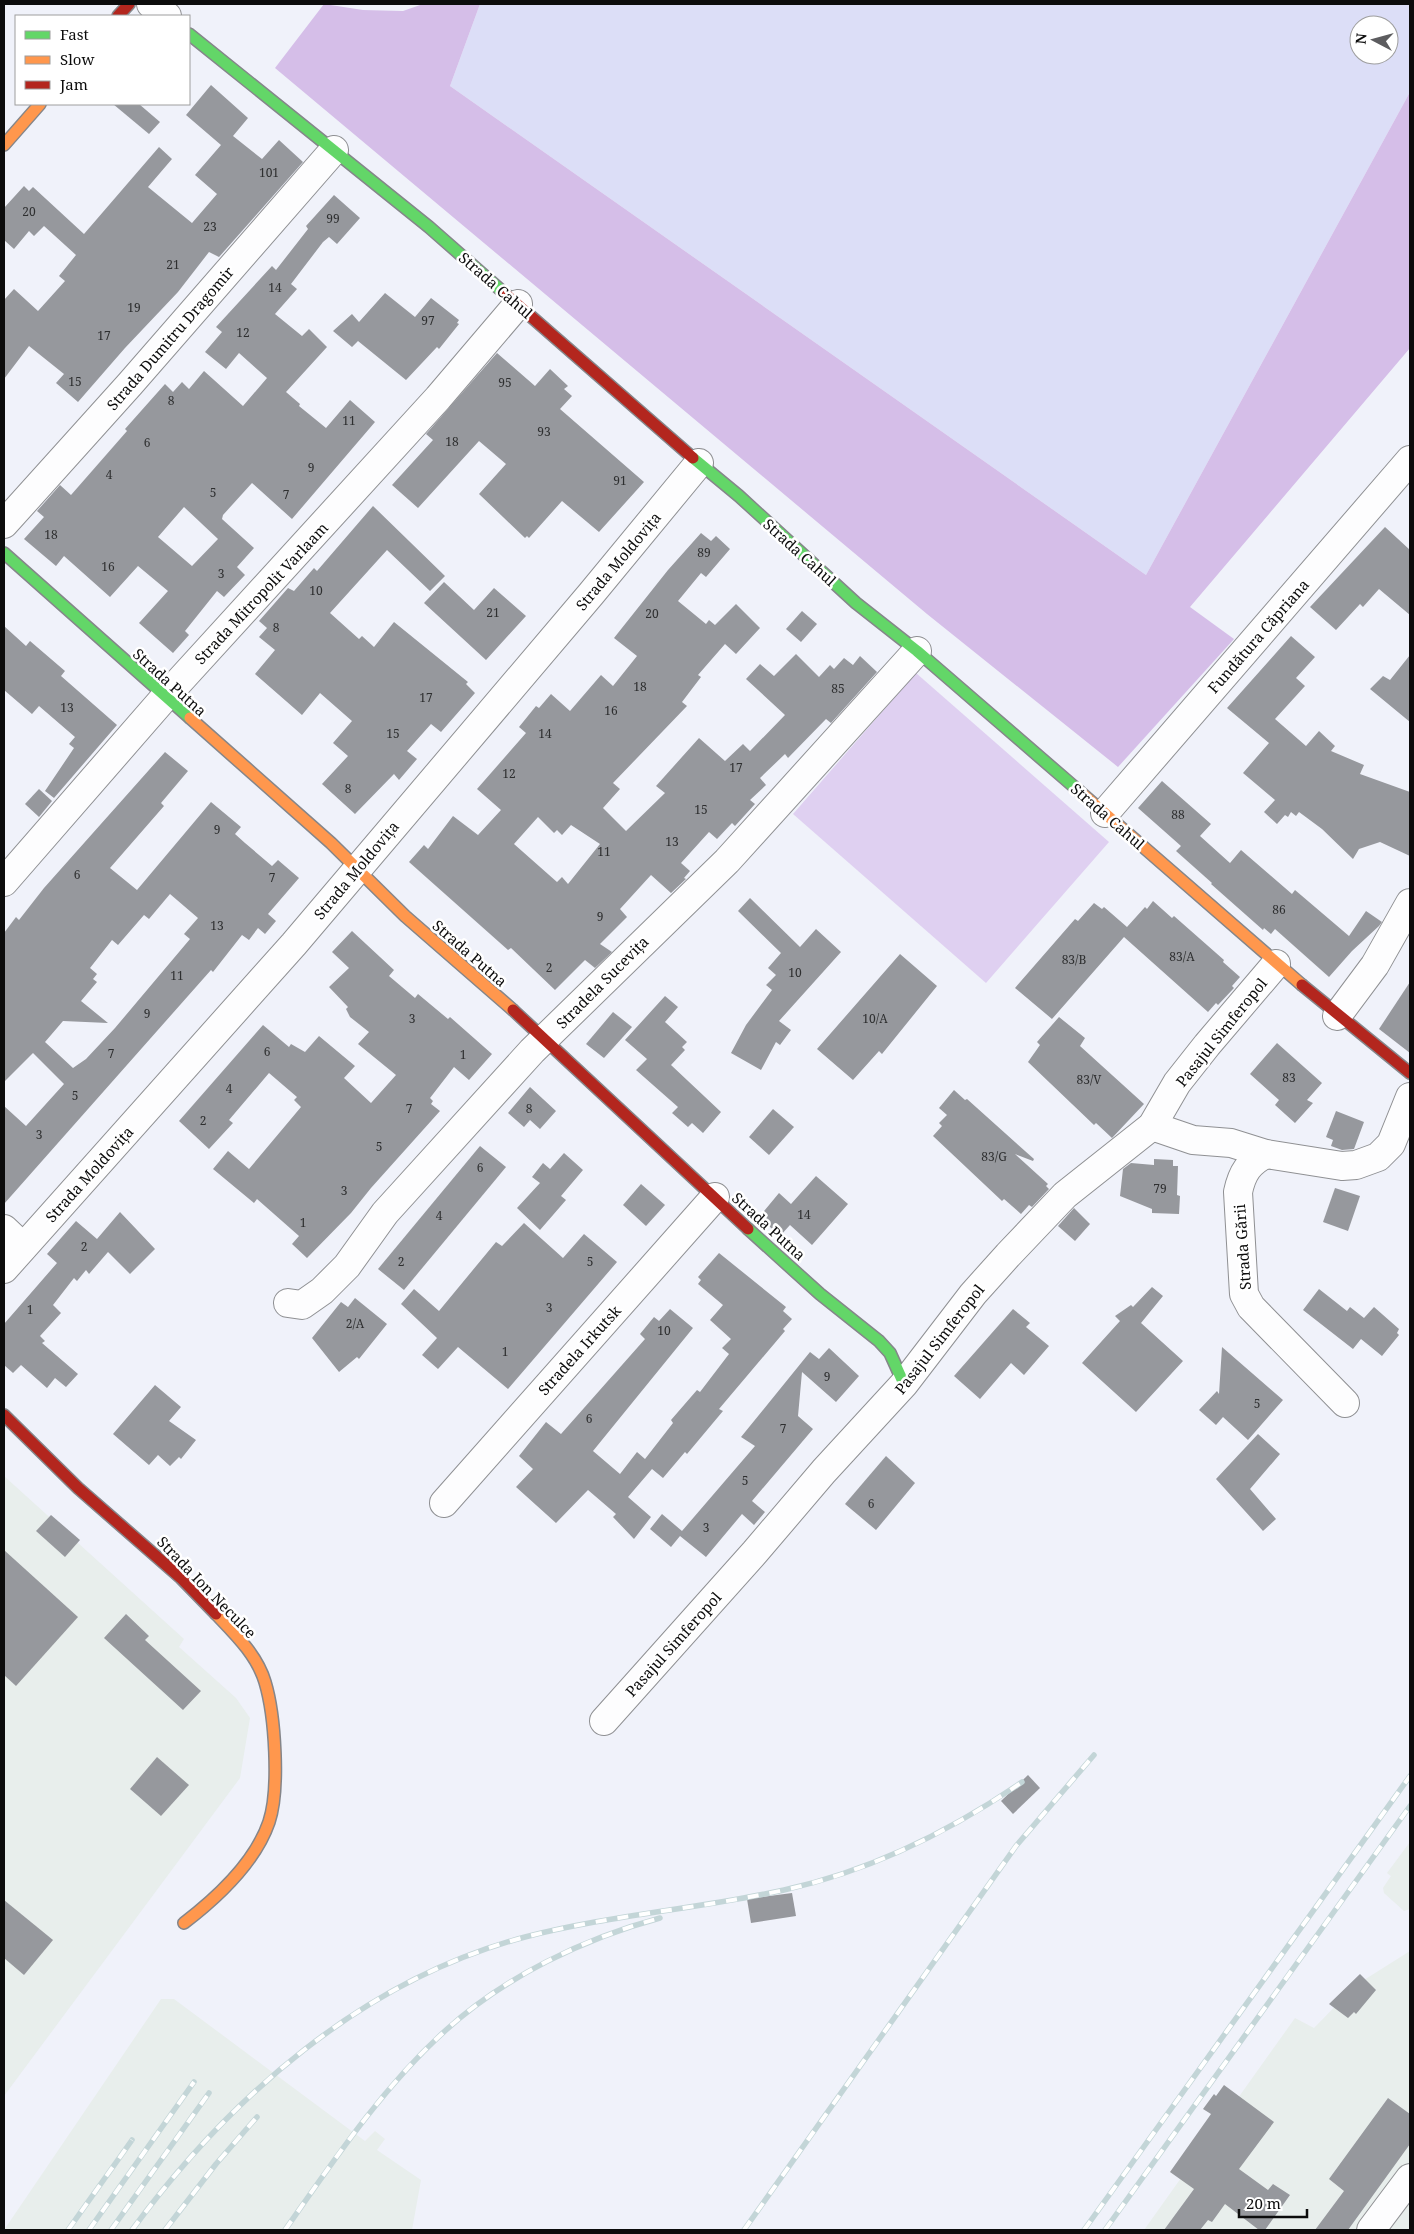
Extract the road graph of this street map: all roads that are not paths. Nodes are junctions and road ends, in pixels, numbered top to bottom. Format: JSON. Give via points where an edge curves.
{"nodes":[{"id":1,"x":129,"y":4,"type":"edge"},
{"id":2,"x":151,"y":4,"type":"edge"},
{"id":3,"x":119,"y":15,"type":"edge"},
{"id":4,"x":166,"y":15,"type":"edge"},
{"id":5,"x":190,"y":35,"type":"edge"},
{"id":6,"x":39,"y":105,"type":"edge"},
{"id":7,"x":4,"y":145,"type":"edge"},
{"id":8,"x":334,"y":150,"type":"junction"},
{"id":9,"x":518,"y":304,"type":"junction"},
{"id":10,"x":1410,"y":460,"type":"edge"},
{"id":11,"x":699,"y":463,"type":"junction"},
{"id":12,"x":4,"y":524,"type":"edge"},
{"id":13,"x":4,"y":553,"type":"edge"},
{"id":14,"x":917,"y":651,"type":"junction"},
{"id":15,"x":165,"y":697,"type":"junction"},
{"id":16,"x":1105,"y":813,"type":"junction"},
{"id":17,"x":357,"y":869,"type":"junction"},
{"id":18,"x":4,"y":882,"type":"edge"},
{"id":19,"x":1410,"y":903,"type":"edge"},
{"id":20,"x":1276,"y":964,"type":"junction"},
{"id":21,"x":1337,"y":1016,"type":"junction"},
{"id":22,"x":544,"y":1041,"type":"junction"},
{"id":23,"x":1410,"y":1080,"type":"edge"},
{"id":24,"x":1152,"y":1126,"type":"junction"},
{"id":25,"x":1266,"y":1154,"type":"junction"},
{"id":26,"x":715,"y":1197,"type":"junction"},
{"id":27,"x":13,"y":1238,"type":"edge"},
{"id":28,"x":4,"y":1269,"type":"edge"},
{"id":29,"x":288,"y":1303,"type":"dead end"},
{"id":30,"x":904,"y":1384,"type":"junction"},
{"id":31,"x":1345,"y":1403,"type":"dead end"},
{"id":32,"x":4,"y":1415,"type":"edge"},
{"id":33,"x":444,"y":1503,"type":"dead end"},
{"id":34,"x":604,"y":1720,"type":"dead end"},
{"id":35,"x":184,"y":1923,"type":"dead end"},
{"id":36,"x":1410,"y":2178,"type":"edge"},
{"id":37,"x":1371,"y":2230,"type":"edge"}],
"edges":[{"from":1,"to":3,"type":"main road"},
{"from":2,"to":4,"type":"street"},
{"from":5,"to":8,"type":"main road","name":"Strada Cahul"},
{"from":6,"to":7,"type":"main road"},
{"from":8,"to":9,"type":"main road","name":"Strada Cahul"},
{"from":8,"to":12,"type":"street","name":"Strada Dumitru Dragomir"},
{"from":9,"to":11,"type":"main road","name":"Strada Cahul"},
{"from":9,"to":15,"type":"street","name":"Strada Mitropolit Varlaam","via":[[310,540]]},
{"from":10,"to":16,"type":"street","name":"Fundătura Căpriana"},
{"from":11,"to":14,"type":"main road","name":"Strada Cahul","via":[[856,603]]},
{"from":11,"to":17,"type":"street","name":"Strada Moldovița"},
{"from":13,"to":15,"type":"main road","name":"Strada Putna"},
{"from":14,"to":16,"type":"main road","name":"Strada Cahul"},
{"from":14,"to":22,"type":"street","name":"Stradela Sucevița","via":[[727,861]]},
{"from":15,"to":17,"type":"main road","name":"Strada Putna"},
{"from":15,"to":18,"type":"street","name":"Strada Mitropolit Varlaam"},
{"from":16,"to":20,"type":"main road","name":"Strada Cahul"},
{"from":17,"to":22,"type":"main road","name":"Strada Putna"},
{"from":17,"to":27,"type":"street","name":"Strada Moldovița","via":[[193,1058]]},
{"from":19,"to":21,"type":"street","via":[[1375,965]]},
{"from":20,"to":21,"type":"main road","name":"Strada Cahul"},
{"from":20,"to":24,"type":"street","name":"Pasajul Simferopol","via":[[1201,1053]]},
{"from":21,"to":23,"type":"main road","name":"Strada Cahul"},
{"from":22,"to":26,"type":"main road","name":"Strada Putna"},
{"from":22,"to":29,"type":"street","name":"Stradela Sucevița","via":[[385,1213],[347,1266],[322,1291],[302,1305]]},
{"from":23,"to":25,"type":"street","via":[[1392,1144],[1378,1157],[1342,1166]]},
{"from":24,"to":25,"type":"street","via":[[1193,1140],[1240,1144]]},
{"from":24,"to":30,"type":"street","name":"Pasajul Simferopol","via":[[1065,1195],[973,1294]]},
{"from":25,"to":31,"type":"street","name":"Strada Gării","via":[[1249,1165],[1238,1192],[1244,1294],[1250,1307]]},
{"from":26,"to":30,"type":"main road","name":"Strada Putna","via":[[835,1308],[890,1352]]},
{"from":26,"to":33,"type":"street","name":"Stradela Irkutsk"},
{"from":27,"to":28,"type":"street","name":"Strada Moldovița"},
{"from":30,"to":34,"type":"street","name":"Pasajul Simferopol"},
{"from":32,"to":35,"type":"main road","name":"Strada Ion Neculce","via":[[78,1488],[181,1578],[245,1644],[265,1680],[274,1738],[276,1786],[269,1822],[254,1851],[233,1878],[214,1900]]},
{"from":36,"to":37,"type":"street"}]}
